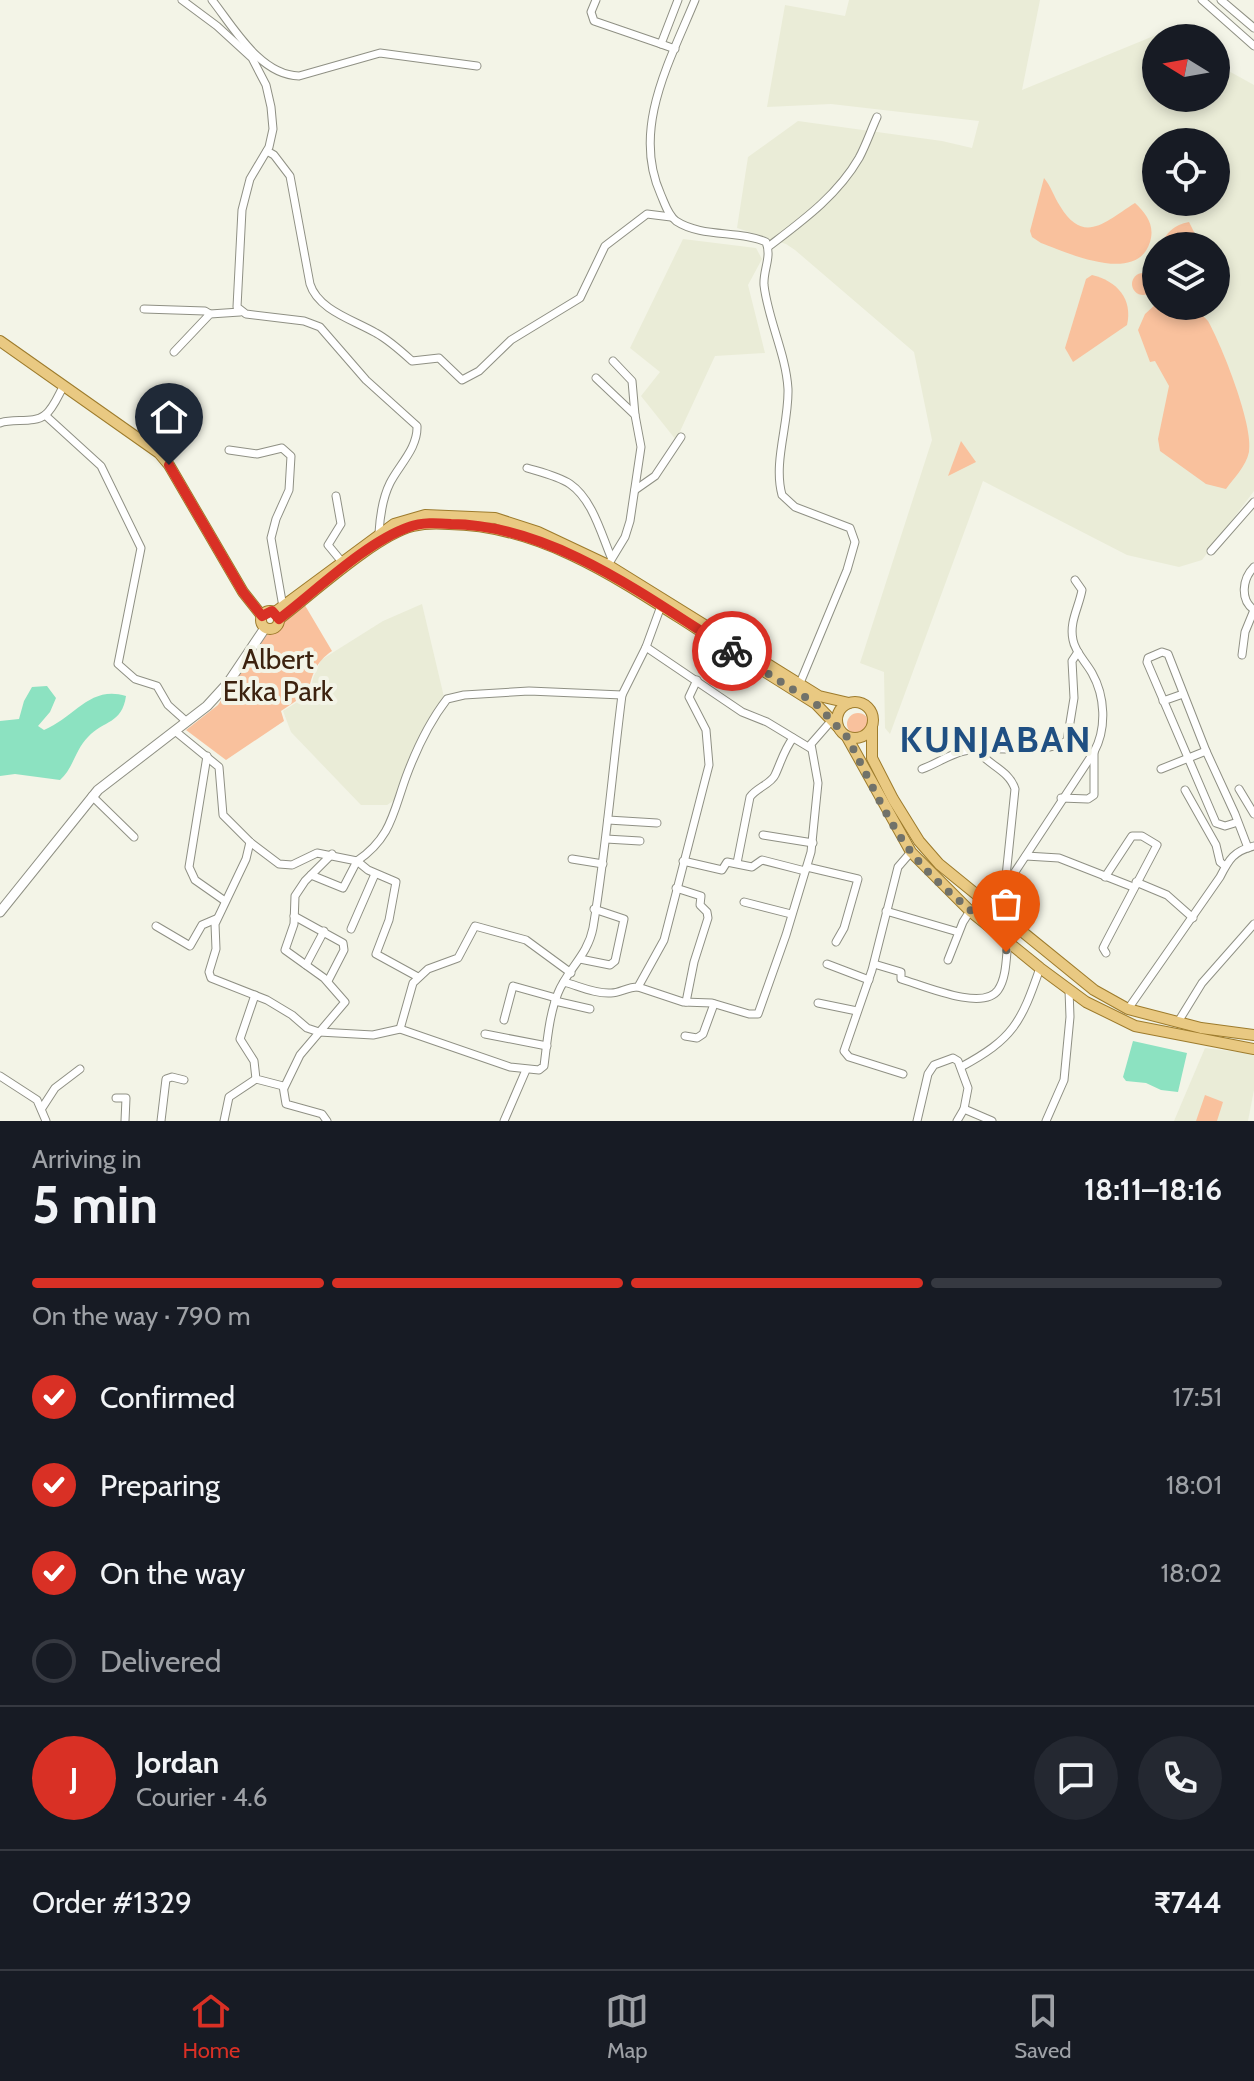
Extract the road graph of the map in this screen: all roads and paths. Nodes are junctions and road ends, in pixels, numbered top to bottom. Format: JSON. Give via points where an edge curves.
{"nodes":[{"id":1,"x":182,"y":0,"type":"edge"},
{"id":2,"x":212,"y":0,"type":"edge"},
{"id":3,"x":596,"y":0,"type":"edge"},
{"id":4,"x":695,"y":0,"type":"edge"},
{"id":5,"x":1202,"y":0,"type":"edge"},
{"id":6,"x":1221,"y":0,"type":"edge"},
{"id":7,"x":676,"y":1,"type":"edge"},
{"id":8,"x":1254,"y":28,"type":"edge"},
{"id":9,"x":661,"y":44,"type":"junction"},
{"id":10,"x":1254,"y":46,"type":"edge"},
{"id":11,"x":675,"y":49,"type":"junction"},
{"id":12,"x":477,"y":66,"type":"dead end"},
{"id":13,"x":877,"y":117,"type":"dead end"},
{"id":14,"x":267,"y":151,"type":"junction"},
{"id":15,"x":671,"y":217,"type":"junction"},
{"id":16,"x":768,"y":247,"type":"junction"},
{"id":17,"x":144,"y":309,"type":"dead end"},
{"id":18,"x":240,"y":312,"type":"junction"},
{"id":19,"x":210,"y":314,"type":"junction"},
{"id":20,"x":0,"y":341,"type":"edge"},
{"id":21,"x":174,"y":352,"type":"dead end"},
{"id":22,"x":613,"y":361,"type":"dead end"},
{"id":23,"x":596,"y":378,"type":"dead end"},
{"id":24,"x":63,"y":387,"type":"junction"},
{"id":25,"x":45,"y":415,"type":"junction"},
{"id":26,"x":635,"y":415,"type":"junction"},
{"id":27,"x":0,"y":423,"type":"edge"},
{"id":28,"x":681,"y":437,"type":"dead end"},
{"id":29,"x":229,"y":450,"type":"dead end"},
{"id":30,"x":527,"y":468,"type":"dead end"},
{"id":31,"x":635,"y":490,"type":"junction"},
{"id":32,"x":336,"y":496,"type":"dead end"},
{"id":33,"x":1254,"y":502,"type":"edge"},
{"id":34,"x":379,"y":533,"type":"junction"},
{"id":35,"x":1211,"y":551,"type":"dead end"},
{"id":36,"x":610,"y":561,"type":"junction"},
{"id":37,"x":342,"y":562,"type":"junction"},
{"id":38,"x":1254,"y":567,"type":"edge"},
{"id":39,"x":1075,"y":580,"type":"dead end"},
{"id":40,"x":661,"y":606,"type":"junction"},
{"id":41,"x":1254,"y":610,"type":"edge"},
{"id":42,"x":279,"y":613,"type":"junction"},
{"id":43,"x":264,"y":622,"type":"junction"},
{"id":44,"x":646,"y":647,"type":"junction"},
{"id":45,"x":1078,"y":652,"type":"junction"},
{"id":46,"x":1242,"y":655,"type":"dead end"},
{"id":47,"x":697,"y":680,"type":"junction"},
{"id":48,"x":800,"y":683,"type":"junction"},
{"id":49,"x":1183,"y":694,"type":"junction"},
{"id":50,"x":622,"y":695,"type":"junction"},
{"id":51,"x":1163,"y":701,"type":"junction"},
{"id":52,"x":849,"y":703,"type":"junction"},
{"id":53,"x":187,"y":722,"type":"junction"},
{"id":54,"x":835,"y":723,"type":"junction"},
{"id":55,"x":872,"y":727,"type":"junction"},
{"id":56,"x":175,"y":731,"type":"junction"},
{"id":57,"x":847,"y":737,"type":"junction"},
{"id":58,"x":793,"y":738,"type":"junction"},
{"id":59,"x":810,"y":748,"type":"junction"},
{"id":60,"x":977,"y":750,"type":"junction"},
{"id":61,"x":1206,"y":751,"type":"junction"},
{"id":62,"x":1094,"y":752,"type":"junction"},
{"id":63,"x":207,"y":756,"type":"junction"},
{"id":64,"x":1187,"y":759,"type":"junction"},
{"id":65,"x":922,"y":769,"type":"dead end"},
{"id":66,"x":1161,"y":769,"type":"dead end"},
{"id":67,"x":1239,"y":789,"type":"dead end"},
{"id":68,"x":1185,"y":790,"type":"dead end"},
{"id":69,"x":92,"y":796,"type":"junction"},
{"id":70,"x":1061,"y":798,"type":"junction"},
{"id":71,"x":1254,"y":814,"type":"edge"},
{"id":72,"x":608,"y":820,"type":"junction"},
{"id":73,"x":1238,"y":822,"type":"junction"},
{"id":74,"x":657,"y":823,"type":"dead end"},
{"id":75,"x":763,"y":835,"type":"dead end"},
{"id":76,"x":134,"y":837,"type":"dead end"},
{"id":77,"x":606,"y":839,"type":"junction"},
{"id":78,"x":640,"y":841,"type":"dead end"},
{"id":79,"x":250,"y":842,"type":"junction"},
{"id":80,"x":813,"y":843,"type":"junction"},
{"id":81,"x":1251,"y":847,"type":"edge"},
{"id":82,"x":911,"y":852,"type":"junction"},
{"id":83,"x":332,"y":854,"type":"junction"},
{"id":84,"x":1025,"y":856,"type":"junction"},
{"id":85,"x":572,"y":859,"type":"dead end"},
{"id":86,"x":357,"y":861,"type":"junction"},
{"id":87,"x":683,"y":861,"type":"junction"},
{"id":88,"x":737,"y":863,"type":"junction"},
{"id":89,"x":603,"y":864,"type":"junction"},
{"id":90,"x":1225,"y":866,"type":"junction"},
{"id":91,"x":806,"y":869,"type":"junction"},
{"id":92,"x":375,"y":874,"type":"junction"},
{"id":93,"x":311,"y":875,"type":"junction"},
{"id":94,"x":1105,"y":877,"type":"junction"},
{"id":95,"x":1135,"y":885,"type":"junction"},
{"id":96,"x":1005,"y":887,"type":"junction"},
{"id":97,"x":676,"y":888,"type":"junction"},
{"id":98,"x":225,"y":901,"type":"junction"},
{"id":99,"x":744,"y":902,"type":"dead end"},
{"id":100,"x":594,"y":909,"type":"junction"},
{"id":101,"x":886,"y":911,"type":"junction"},
{"id":102,"x":970,"y":911,"type":"junction"},
{"id":103,"x":0,"y":912,"type":"edge"},
{"id":104,"x":998,"y":912,"type":"junction"},
{"id":105,"x":791,"y":914,"type":"junction"},
{"id":106,"x":294,"y":916,"type":"junction"},
{"id":107,"x":1193,"y":918,"type":"junction"},
{"id":108,"x":216,"y":919,"type":"junction"},
{"id":109,"x":1254,"y":924,"type":"edge"},
{"id":110,"x":156,"y":926,"type":"dead end"},
{"id":111,"x":351,"y":929,"type":"dead end"},
{"id":112,"x":324,"y":931,"type":"junction"},
{"id":113,"x":958,"y":932,"type":"junction"},
{"id":114,"x":1008,"y":941,"type":"junction"},
{"id":115,"x":836,"y":942,"type":"dead end"},
{"id":116,"x":1106,"y":953,"type":"dead end"},
{"id":117,"x":580,"y":959,"type":"junction"},
{"id":118,"x":948,"y":960,"type":"dead end"},
{"id":119,"x":827,"y":964,"type":"dead end"},
{"id":120,"x":874,"y":964,"type":"junction"},
{"id":121,"x":306,"y":965,"type":"junction"},
{"id":122,"x":1040,"y":968,"type":"junction"},
{"id":123,"x":571,"y":973,"type":"junction"},
{"id":124,"x":418,"y":977,"type":"junction"},
{"id":125,"x":869,"y":980,"type":"junction"},
{"id":126,"x":328,"y":981,"type":"junction"},
{"id":127,"x":564,"y":982,"type":"junction"},
{"id":128,"x":638,"y":987,"type":"junction"},
{"id":129,"x":1069,"y":990,"type":"junction"},
{"id":130,"x":255,"y":995,"type":"junction"},
{"id":131,"x":556,"y":1000,"type":"junction"},
{"id":132,"x":686,"y":1002,"type":"junction"},
{"id":133,"x":818,"y":1003,"type":"dead end"},
{"id":134,"x":714,"y":1004,"type":"junction"},
{"id":135,"x":590,"y":1009,"type":"dead end"},
{"id":136,"x":1128,"y":1009,"type":"junction"},
{"id":137,"x":857,"y":1011,"type":"junction"},
{"id":138,"x":504,"y":1020,"type":"dead end"},
{"id":139,"x":1178,"y":1022,"type":"junction"},
{"id":140,"x":400,"y":1029,"type":"junction"},
{"id":141,"x":319,"y":1032,"type":"junction"},
{"id":142,"x":485,"y":1034,"type":"dead end"},
{"id":143,"x":1254,"y":1035,"type":"edge"},
{"id":144,"x":685,"y":1036,"type":"dead end"},
{"id":145,"x":547,"y":1046,"type":"junction"},
{"id":146,"x":1254,"y":1049,"type":"edge"},
{"id":147,"x":961,"y":1067,"type":"junction"},
{"id":148,"x":80,"y":1069,"type":"dead end"},
{"id":149,"x":526,"y":1070,"type":"junction"},
{"id":150,"x":903,"y":1074,"type":"dead end"},
{"id":151,"x":0,"y":1076,"type":"edge"},
{"id":152,"x":256,"y":1079,"type":"junction"},
{"id":153,"x":184,"y":1080,"type":"dead end"},
{"id":154,"x":284,"y":1088,"type":"junction"},
{"id":155,"x":116,"y":1098,"type":"dead end"},
{"id":156,"x":42,"y":1108,"type":"junction"},
{"id":157,"x":964,"y":1109,"type":"junction"},
{"id":158,"x":46,"y":1121,"type":"edge"},
{"id":159,"x":125,"y":1121,"type":"edge"},
{"id":160,"x":161,"y":1121,"type":"edge"},
{"id":161,"x":224,"y":1121,"type":"edge"},
{"id":162,"x":327,"y":1121,"type":"edge"},
{"id":163,"x":504,"y":1121,"type":"edge"},
{"id":164,"x":917,"y":1121,"type":"edge"},
{"id":165,"x":957,"y":1121,"type":"edge"},
{"id":166,"x":992,"y":1121,"type":"edge"},
{"id":167,"x":1046,"y":1121,"type":"edge"}],
"edges":[{"from":1,"to":14,"type":"street","via":[[252,58],[271,107]]},
{"from":2,"to":12,"type":"street","via":[[262,62],[286,76],[380,53]]},
{"from":3,"to":9,"type":"street","via":[[594,21]]},
{"from":4,"to":11,"type":"street"},
{"from":5,"to":10,"type":"street"},
{"from":6,"to":8,"type":"street"},
{"from":7,"to":9,"type":"street"},
{"from":9,"to":11,"type":"street"},
{"from":11,"to":15,"type":"street","via":[[650,130],[657,187]]},
{"from":13,"to":16,"type":"street","via":[[837,189]]},
{"from":14,"to":15,"type":"street","via":[[290,176],[316,296],[412,361],[439,358],[462,380],[511,340],[580,298],[605,246],[637,220],[647,214]]},
{"from":14,"to":18,"type":"street","via":[[250,179],[242,210],[236,302]]},
{"from":15,"to":16,"type":"street","via":[[698,229],[756,238]]},
{"from":16,"to":48,"type":"street","via":[[765,288],[788,384],[779,476],[782,495],[795,507],[850,528],[855,542]]},
{"from":17,"to":19,"type":"street"},
{"from":18,"to":19,"type":"street"},
{"from":18,"to":34,"type":"street","via":[[316,325],[417,426],[415,442],[382,501]]},
{"from":19,"to":21,"type":"street"},
{"from":20,"to":24,"type":"main road"},
{"from":22,"to":26,"type":"street","via":[[632,381]]},
{"from":23,"to":26,"type":"street"},
{"from":24,"to":25,"type":"street"},
{"from":24,"to":43,"type":"main road","via":[[159,453]]},
{"from":25,"to":27,"type":"street"},
{"from":25,"to":53,"type":"street","via":[[101,466],[141,548],[118,664],[135,679],[157,686]]},
{"from":26,"to":31,"type":"street","via":[[641,447]]},
{"from":28,"to":31,"type":"street","via":[[655,476]]},
{"from":29,"to":42,"type":"street","via":[[257,454],[282,448],[291,456],[289,490],[271,538]]},
{"from":30,"to":36,"type":"street","via":[[578,491],[593,514]]},
{"from":31,"to":36,"type":"street","via":[[625,537]]},
{"from":32,"to":37,"type":"street","via":[[341,524],[328,545]]},
{"from":33,"to":35,"type":"street"},
{"from":34,"to":36,"type":"main road","via":[[425,515],[495,518]]},
{"from":34,"to":37,"type":"main road"},
{"from":36,"to":48,"type":"main road"},
{"from":37,"to":42,"type":"main road"},
{"from":38,"to":41,"type":"street","via":[[1244,601]]},
{"from":39,"to":45,"type":"street","via":[[1082,590],[1071,628]]},
{"from":40,"to":42,"type":"main road","via":[[603,570],[512,531],[436,523],[389,536]]},
{"from":40,"to":44,"type":"street"},
{"from":40,"to":54,"type":"main road","via":[[816,704]]},
{"from":41,"to":46,"type":"street"},
{"from":42,"to":43,"type":"main road","via":[[269,611]]},
{"from":42,"to":43,"type":"main road","via":[[273,629]]},
{"from":43,"to":53,"type":"street","via":[[219,694]]},
{"from":44,"to":47,"type":"street"},
{"from":44,"to":50,"type":"street"},
{"from":45,"to":60,"type":"street","via":[[1072,661],[1074,698],[1067,741]]},
{"from":45,"to":62,"type":"street","via":[[1102,700]]},
{"from":47,"to":58,"type":"street","via":[[742,712]]},
{"from":47,"to":87,"type":"street","via":[[689,697],[706,730],[709,765]]},
{"from":48,"to":52,"type":"main road","via":[[819,696]]},
{"from":49,"to":51,"type":"street"},
{"from":49,"to":51,"type":"street","via":[[1168,654],[1162,652],[1147,661]]},
{"from":49,"to":61,"type":"street"},
{"from":50,"to":72,"type":"street"},
{"from":50,"to":86,"type":"street","via":[[529,691],[447,699],[407,775],[391,824]]},
{"from":51,"to":64,"type":"street"},
{"from":52,"to":54,"type":"main road"},
{"from":52,"to":55,"type":"main road","via":[[870,710]]},
{"from":53,"to":56,"type":"street"},
{"from":54,"to":57,"type":"main road"},
{"from":54,"to":59,"type":"street"},
{"from":55,"to":57,"type":"main road","via":[[859,738]]},
{"from":55,"to":104,"type":"main road","via":[[872,758],[919,841]]},
{"from":56,"to":63,"type":"street"},
{"from":56,"to":69,"type":"street"},
{"from":57,"to":82,"type":"main road"},
{"from":58,"to":59,"type":"street"},
{"from":58,"to":88,"type":"street","via":[[775,776],[750,797]]},
{"from":59,"to":80,"type":"street","via":[[818,783]]},
{"from":60,"to":65,"type":"street","via":[[961,751]]},
{"from":60,"to":96,"type":"street","via":[[1009,777],[1015,789]]},
{"from":61,"to":64,"type":"street"},
{"from":61,"to":73,"type":"street"},
{"from":62,"to":70,"type":"street"},
{"from":62,"to":70,"type":"street","via":[[1094,795]]},
{"from":63,"to":79,"type":"street","via":[[219,767],[223,815]]},
{"from":63,"to":98,"type":"street","via":[[189,861],[195,880]]},
{"from":64,"to":66,"type":"street"},
{"from":64,"to":73,"type":"street","via":[[1216,823]]},
{"from":67,"to":71,"type":"street"},
{"from":68,"to":90,"type":"street"},
{"from":69,"to":76,"type":"street"},
{"from":69,"to":103,"type":"street"},
{"from":70,"to":84,"type":"street"},
{"from":72,"to":74,"type":"street"},
{"from":72,"to":77,"type":"street"},
{"from":73,"to":81,"type":"street"},
{"from":75,"to":80,"type":"street"},
{"from":77,"to":78,"type":"street"},
{"from":77,"to":89,"type":"street"},
{"from":79,"to":83,"type":"street","via":[[286,866],[311,855]]},
{"from":79,"to":98,"type":"street"},
{"from":80,"to":91,"type":"street"},
{"from":81,"to":90,"type":"street","via":[[1230,857]]},
{"from":82,"to":101,"type":"street","via":[[898,867]]},
{"from":82,"to":102,"type":"main road"},
{"from":83,"to":86,"type":"street"},
{"from":83,"to":93,"type":"street"},
{"from":84,"to":94,"type":"street","via":[[1059,858]]},
{"from":84,"to":96,"type":"street"},
{"from":85,"to":89,"type":"street"},
{"from":86,"to":92,"type":"street"},
{"from":86,"to":93,"type":"street","via":[[343,888]]},
{"from":87,"to":88,"type":"street","via":[[722,870],[727,862]]},
{"from":87,"to":97,"type":"street"},
{"from":88,"to":91,"type":"street","via":[[752,867],[762,860]]},
{"from":89,"to":100,"type":"street"},
{"from":90,"to":107,"type":"street"},
{"from":91,"to":105,"type":"street"},
{"from":91,"to":115,"type":"street","via":[[858,879]]},
{"from":92,"to":111,"type":"street"},
{"from":92,"to":124,"type":"street","via":[[396,882],[376,954]]},
{"from":93,"to":106,"type":"street","via":[[295,896]]},
{"from":94,"to":95,"type":"street"},
{"from":94,"to":95,"type":"street","via":[[1138,834],[1157,845]]},
{"from":95,"to":107,"type":"street","via":[[1167,895]]},
{"from":95,"to":116,"type":"street","via":[[1103,948]]},
{"from":96,"to":104,"type":"street"},
{"from":97,"to":128,"type":"street","via":[[664,940]]},
{"from":97,"to":132,"type":"street","via":[[701,896],[700,905],[708,914]]},
{"from":98,"to":108,"type":"street"},
{"from":99,"to":105,"type":"street"},
{"from":100,"to":117,"type":"street"},
{"from":100,"to":117,"type":"street","via":[[624,919],[615,961],[610,965]]},
{"from":101,"to":113,"type":"street"},
{"from":101,"to":120,"type":"street"},
{"from":102,"to":113,"type":"street"},
{"from":102,"to":114,"type":"main road"},
{"from":104,"to":136,"type":"main road","via":[[1094,990]]},
{"from":105,"to":134,"type":"street","via":[[758,1014]]},
{"from":106,"to":112,"type":"street"},
{"from":106,"to":121,"type":"street","via":[[285,950]]},
{"from":107,"to":136,"type":"street"},
{"from":108,"to":110,"type":"street","via":[[202,925],[190,946]]},
{"from":108,"to":130,"type":"street","via":[[216,949],[208,975]]},
{"from":109,"to":139,"type":"street","via":[[1202,983]]},
{"from":112,"to":121,"type":"street"},
{"from":112,"to":126,"type":"street","via":[[344,946]]},
{"from":113,"to":118,"type":"street"},
{"from":114,"to":120,"type":"street","via":[[1000,988],[986,998],[944,993]]},
{"from":114,"to":122,"type":"main road"},
{"from":117,"to":123,"type":"street"},
{"from":119,"to":125,"type":"street"},
{"from":120,"to":125,"type":"street"},
{"from":121,"to":126,"type":"street"},
{"from":122,"to":129,"type":"main road"},
{"from":122,"to":147,"type":"street","via":[[1010,1034]]},
{"from":123,"to":124,"type":"street","via":[[526,940],[475,926],[458,958]]},
{"from":123,"to":127,"type":"street"},
{"from":124,"to":140,"type":"street"},
{"from":125,"to":137,"type":"street"},
{"from":126,"to":141,"type":"street","via":[[345,1002]]},
{"from":127,"to":128,"type":"street","via":[[611,993]]},
{"from":127,"to":131,"type":"street"},
{"from":128,"to":132,"type":"street"},
{"from":129,"to":146,"type":"main road","via":[[1135,1026]]},
{"from":129,"to":167,"type":"street","via":[[1064,1080]]},
{"from":130,"to":141,"type":"street"},
{"from":130,"to":152,"type":"street","via":[[240,1039],[254,1061]]},
{"from":131,"to":135,"type":"street"},
{"from":131,"to":138,"type":"street","via":[[513,986]]},
{"from":131,"to":145,"type":"street"},
{"from":132,"to":134,"type":"street"},
{"from":133,"to":137,"type":"street"},
{"from":134,"to":144,"type":"street","via":[[703,1034]]},
{"from":136,"to":139,"type":"main road"},
{"from":137,"to":150,"type":"street","via":[[845,1055]]},
{"from":139,"to":143,"type":"main road"},
{"from":140,"to":141,"type":"street","via":[[373,1035]]},
{"from":140,"to":149,"type":"street"},
{"from":141,"to":154,"type":"street"},
{"from":142,"to":145,"type":"street"},
{"from":145,"to":149,"type":"street","via":[[543,1068]]},
{"from":147,"to":157,"type":"street","via":[[968,1088]]},
{"from":147,"to":164,"type":"street","via":[[953,1058],[934,1065]]},
{"from":148,"to":156,"type":"street","via":[[55,1088]]},
{"from":149,"to":163,"type":"street"},
{"from":151,"to":156,"type":"street"},
{"from":152,"to":154,"type":"street"},
{"from":152,"to":161,"type":"street","via":[[229,1097]]},
{"from":153,"to":160,"type":"street","via":[[166,1079]]},
{"from":154,"to":162,"type":"street","via":[[286,1104],[322,1114]]},
{"from":155,"to":159,"type":"street","via":[[126,1098]]},
{"from":156,"to":158,"type":"street"},
{"from":157,"to":165,"type":"street"},
{"from":157,"to":166,"type":"street"}]}
